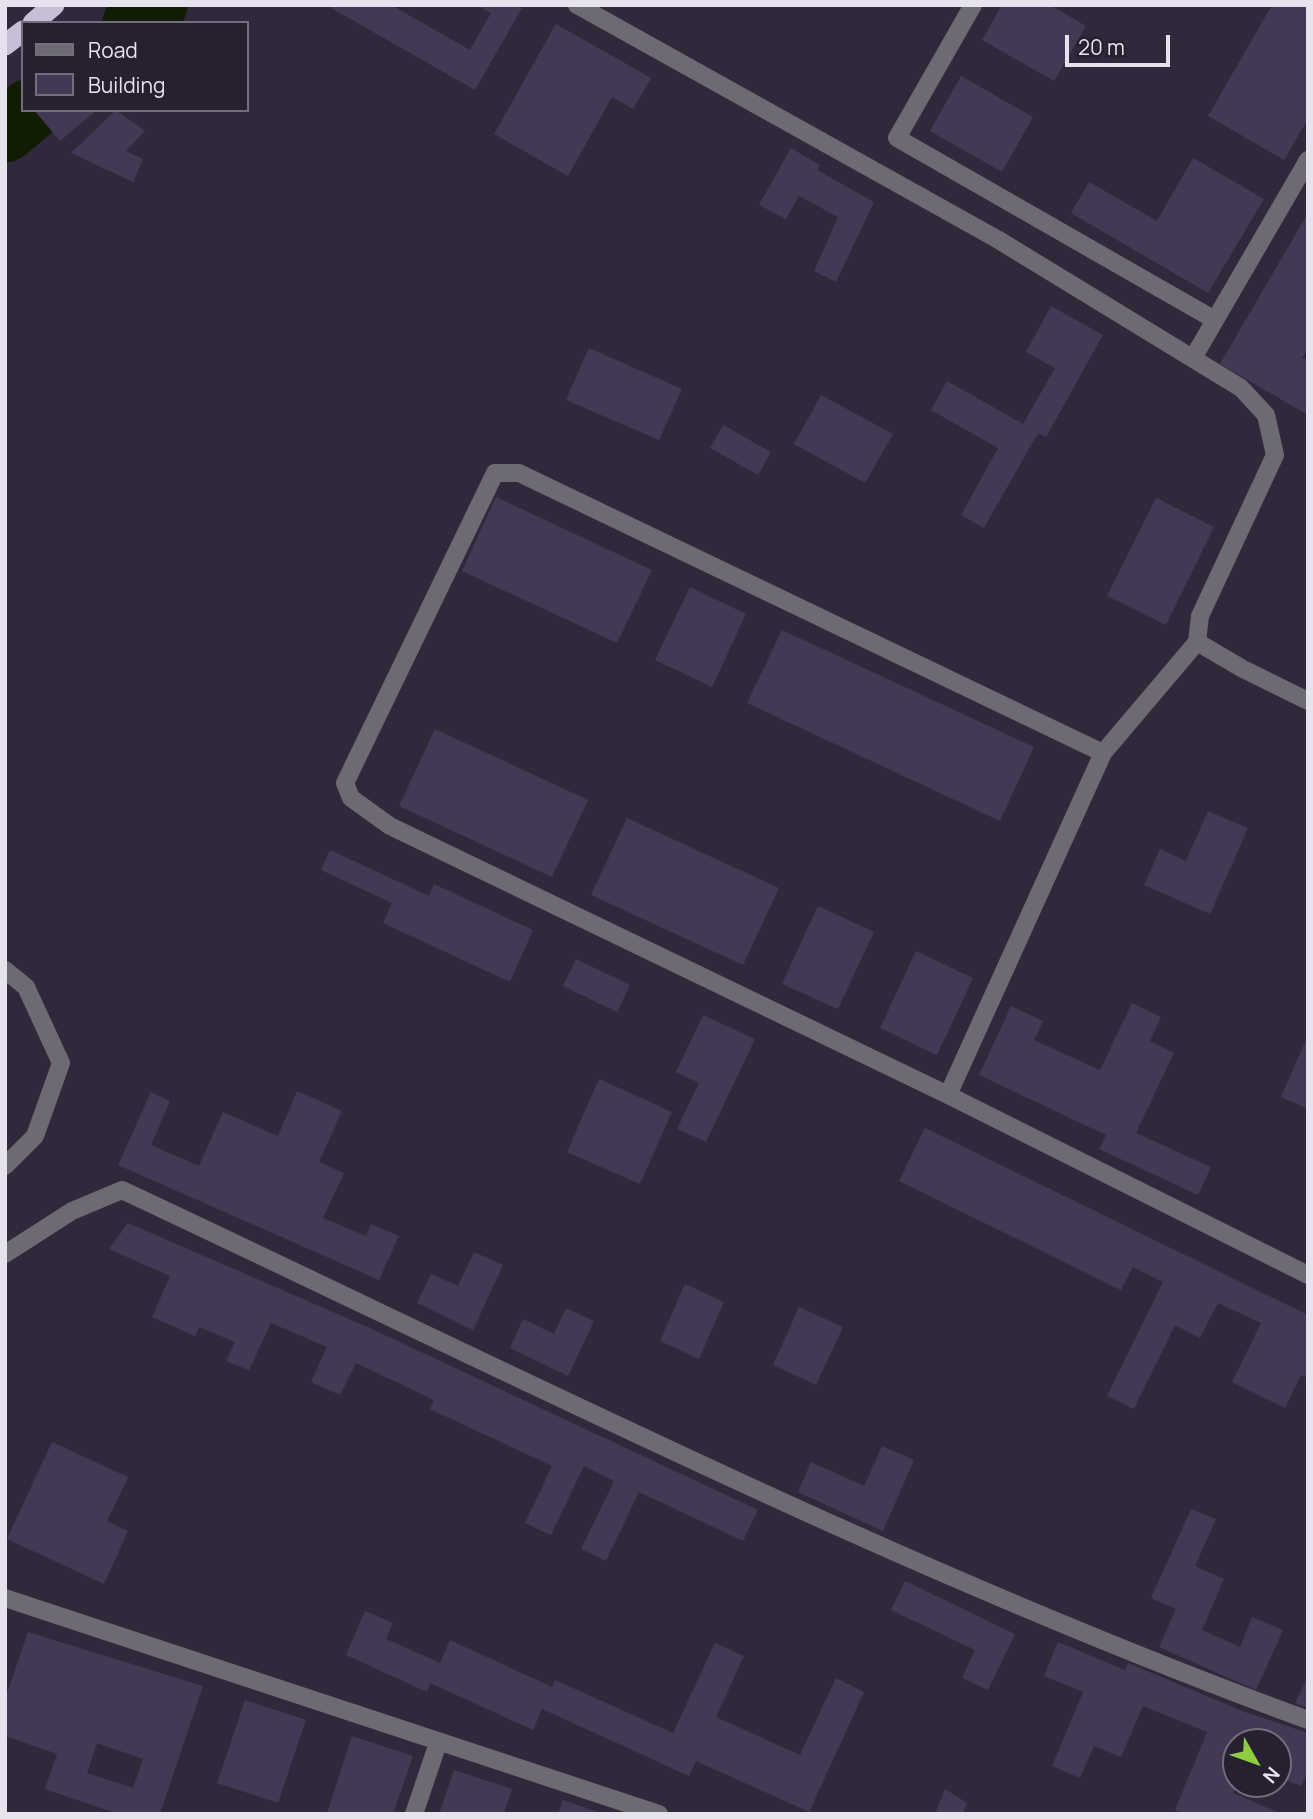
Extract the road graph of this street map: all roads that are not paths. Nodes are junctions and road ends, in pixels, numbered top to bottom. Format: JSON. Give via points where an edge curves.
{"nodes":[{"id":1,"x":54,"y":5,"type":"edge"},
{"id":2,"x":577,"y":5,"type":"edge"},
{"id":3,"x":973,"y":5,"type":"edge"},
{"id":4,"x":35,"y":21,"type":"edge"},
{"id":5,"x":21,"y":33,"type":"edge"},
{"id":6,"x":5,"y":45,"type":"edge"},
{"id":7,"x":1308,"y":160,"type":"edge"},
{"id":8,"x":1215,"y":320,"type":"junction"},
{"id":9,"x":1193,"y":358,"type":"junction"},
{"id":10,"x":1197,"y":642,"type":"junction"},
{"id":11,"x":1308,"y":701,"type":"edge"},
{"id":12,"x":1103,"y":752,"type":"junction"},
{"id":13,"x":5,"y":970,"type":"edge"},
{"id":14,"x":947,"y":1095,"type":"junction"},
{"id":15,"x":5,"y":1166,"type":"edge"},
{"id":16,"x":5,"y":1254,"type":"edge"},
{"id":17,"x":1308,"y":1275,"type":"edge"},
{"id":18,"x":5,"y":1598,"type":"edge"},
{"id":19,"x":1308,"y":1720,"type":"edge"},
{"id":20,"x":438,"y":1743,"type":"junction"},
{"id":21,"x":414,"y":1814,"type":"edge"},
{"id":22,"x":659,"y":1814,"type":"edge"}],
"edges":[{"from":1,"to":4,"type":"highway"},
{"from":2,"to":9,"type":"street","via":[[997,239]]},
{"from":3,"to":8,"type":"street","via":[[897,138]]},
{"from":5,"to":6,"type":"highway"},
{"from":7,"to":8,"type":"street"},
{"from":8,"to":9,"type":"street"},
{"from":9,"to":10,"type":"street","via":[[1241,388],[1266,415],[1275,455],[1200,616]]},
{"from":10,"to":11,"type":"street"},
{"from":10,"to":12,"type":"street"},
{"from":12,"to":14,"type":"street"},
{"from":12,"to":14,"type":"street","via":[[519,473],[495,473],[345,783],[351,798],[390,826]]},
{"from":13,"to":15,"type":"street","via":[[26,986],[61,1063],[35,1136]]},
{"from":14,"to":17,"type":"street"},
{"from":16,"to":19,"type":"street","via":[[72,1211],[122,1190],[851,1534],[1179,1673]]},
{"from":18,"to":20,"type":"street"},
{"from":20,"to":21,"type":"street"},
{"from":20,"to":22,"type":"street"}]}
